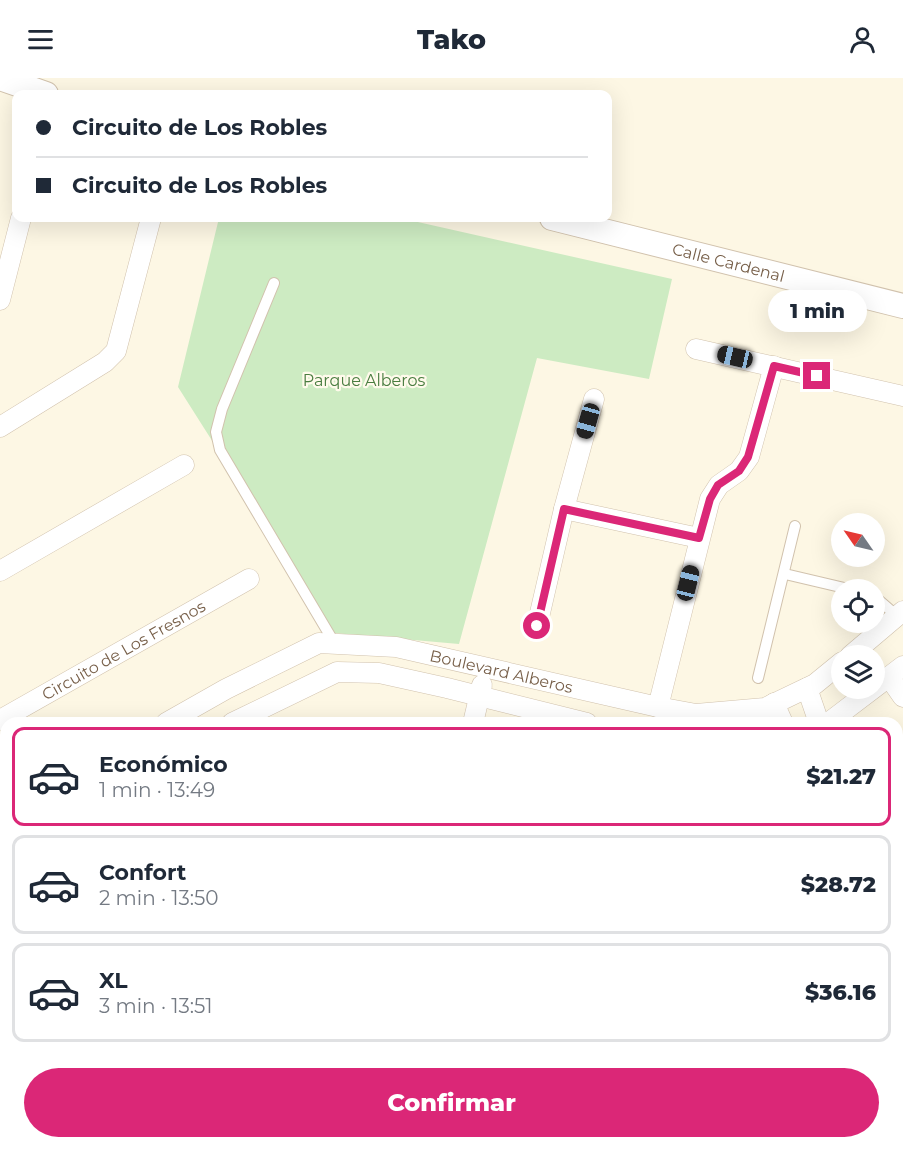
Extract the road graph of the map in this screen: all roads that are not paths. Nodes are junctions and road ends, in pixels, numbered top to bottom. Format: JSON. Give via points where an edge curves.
{"nodes":[{"id":1,"x":0,"y":78,"type":"edge"},
{"id":2,"x":34,"y":90,"type":"edge"},
{"id":3,"x":20,"y":222,"type":"edge"},
{"id":4,"x":150,"y":222,"type":"edge"},
{"id":5,"x":568,"y":222,"type":"edge"},
{"id":6,"x":274,"y":283,"type":"dead end"},
{"id":7,"x":0,"y":300,"type":"edge"},
{"id":8,"x":903,"y":306,"type":"edge"},
{"id":9,"x":696,"y":349,"type":"dead end"},
{"id":10,"x":774,"y":366,"type":"junction"},
{"id":11,"x":903,"y":396,"type":"edge"},
{"id":12,"x":594,"y":399,"type":"dead end"},
{"id":13,"x":0,"y":427,"type":"edge"},
{"id":14,"x":184,"y":465,"type":"dead end"},
{"id":15,"x":564,"y":509,"type":"junction"},
{"id":16,"x":795,"y":526,"type":"dead end"},
{"id":17,"x":699,"y":538,"type":"junction"},
{"id":18,"x":0,"y":571,"type":"edge"},
{"id":19,"x":785,"y":574,"type":"junction"},
{"id":20,"x":249,"y":579,"type":"dead end"},
{"id":21,"x":831,"y":585,"type":"edge"},
{"id":22,"x":885,"y":603,"type":"edge"},
{"id":23,"x":900,"y":613,"type":"edge"},
{"id":24,"x":537,"y":626,"type":"dead end"},
{"id":25,"x":335,"y":645,"type":"junction"},
{"id":26,"x":863,"y":645,"type":"edge"},
{"id":27,"x":485,"y":669,"type":"junction"},
{"id":28,"x":831,"y":671,"type":"edge"},
{"id":29,"x":896,"y":671,"type":"edge"},
{"id":30,"x":758,"y":678,"type":"dead end"},
{"id":31,"x":807,"y":688,"type":"junction"},
{"id":32,"x":226,"y":689,"type":"junction"},
{"id":33,"x":479,"y":697,"type":"junction"},
{"id":34,"x":903,"y":697,"type":"edge"},
{"id":35,"x":774,"y":703,"type":"junction"},
{"id":36,"x":658,"y":707,"type":"junction"},
{"id":37,"x":5,"y":717,"type":"edge"},
{"id":38,"x":177,"y":717,"type":"edge"},
{"id":39,"x":236,"y":717,"type":"edge"},
{"id":40,"x":246,"y":717,"type":"edge"},
{"id":41,"x":474,"y":717,"type":"edge"},
{"id":42,"x":562,"y":717,"type":"edge"},
{"id":43,"x":780,"y":717,"type":"edge"},
{"id":44,"x":817,"y":717,"type":"edge"},
{"id":45,"x":836,"y":717,"type":"edge"}],
"edges":[{"from":1,"to":2,"type":"street"},
{"from":3,"to":7,"type":"street"},
{"from":4,"to":13,"type":"street","via":[[116,351],[105,362]]},
{"from":5,"to":8,"type":"street","name":"Calle Cardenal"},
{"from":6,"to":25,"type":"lane","via":[[216,432],[220,450]]},
{"from":9,"to":10,"type":"street"},
{"from":10,"to":11,"type":"street"},
{"from":10,"to":17,"type":"street","via":[[748,457],[739,471],[718,485]]},
{"from":12,"to":15,"type":"street"},
{"from":14,"to":18,"type":"street"},
{"from":15,"to":17,"type":"street"},
{"from":15,"to":24,"type":"street"},
{"from":16,"to":19,"type":"lane"},
{"from":17,"to":36,"type":"street"},
{"from":19,"to":21,"type":"lane"},
{"from":19,"to":30,"type":"lane"},
{"from":20,"to":37,"type":"street","name":"Circuito de Los Fresnos"},
{"from":22,"to":23,"type":"lane"},
{"from":23,"to":26,"type":"street"},
{"from":25,"to":27,"type":"street","name":"Boulevard Alberos","via":[[396,647]]},
{"from":25,"to":32,"type":"street","name":"Boulevard Alberos","via":[[318,644]]},
{"from":27,"to":33,"type":"street"},
{"from":27,"to":36,"type":"street","name":"Boulevard Alberos"},
{"from":28,"to":31,"type":"street","name":"Boulevard Alberos"},
{"from":29,"to":34,"type":"street"},
{"from":29,"to":45,"type":"street"},
{"from":31,"to":35,"type":"street","name":"Boulevard Alberos"},
{"from":31,"to":44,"type":"street"},
{"from":32,"to":38,"type":"street","name":"Boulevard Alberos"},
{"from":32,"to":39,"type":"street"},
{"from":33,"to":40,"type":"street","name":"Boulevard Alberos","via":[[379,674],[338,672]]},
{"from":33,"to":41,"type":"street"},
{"from":33,"to":42,"type":"street","name":"Boulevard Alberos"},
{"from":35,"to":36,"type":"street","name":"Boulevard Alberos","via":[[765,708],[696,714]]},
{"from":35,"to":43,"type":"street"}]}
